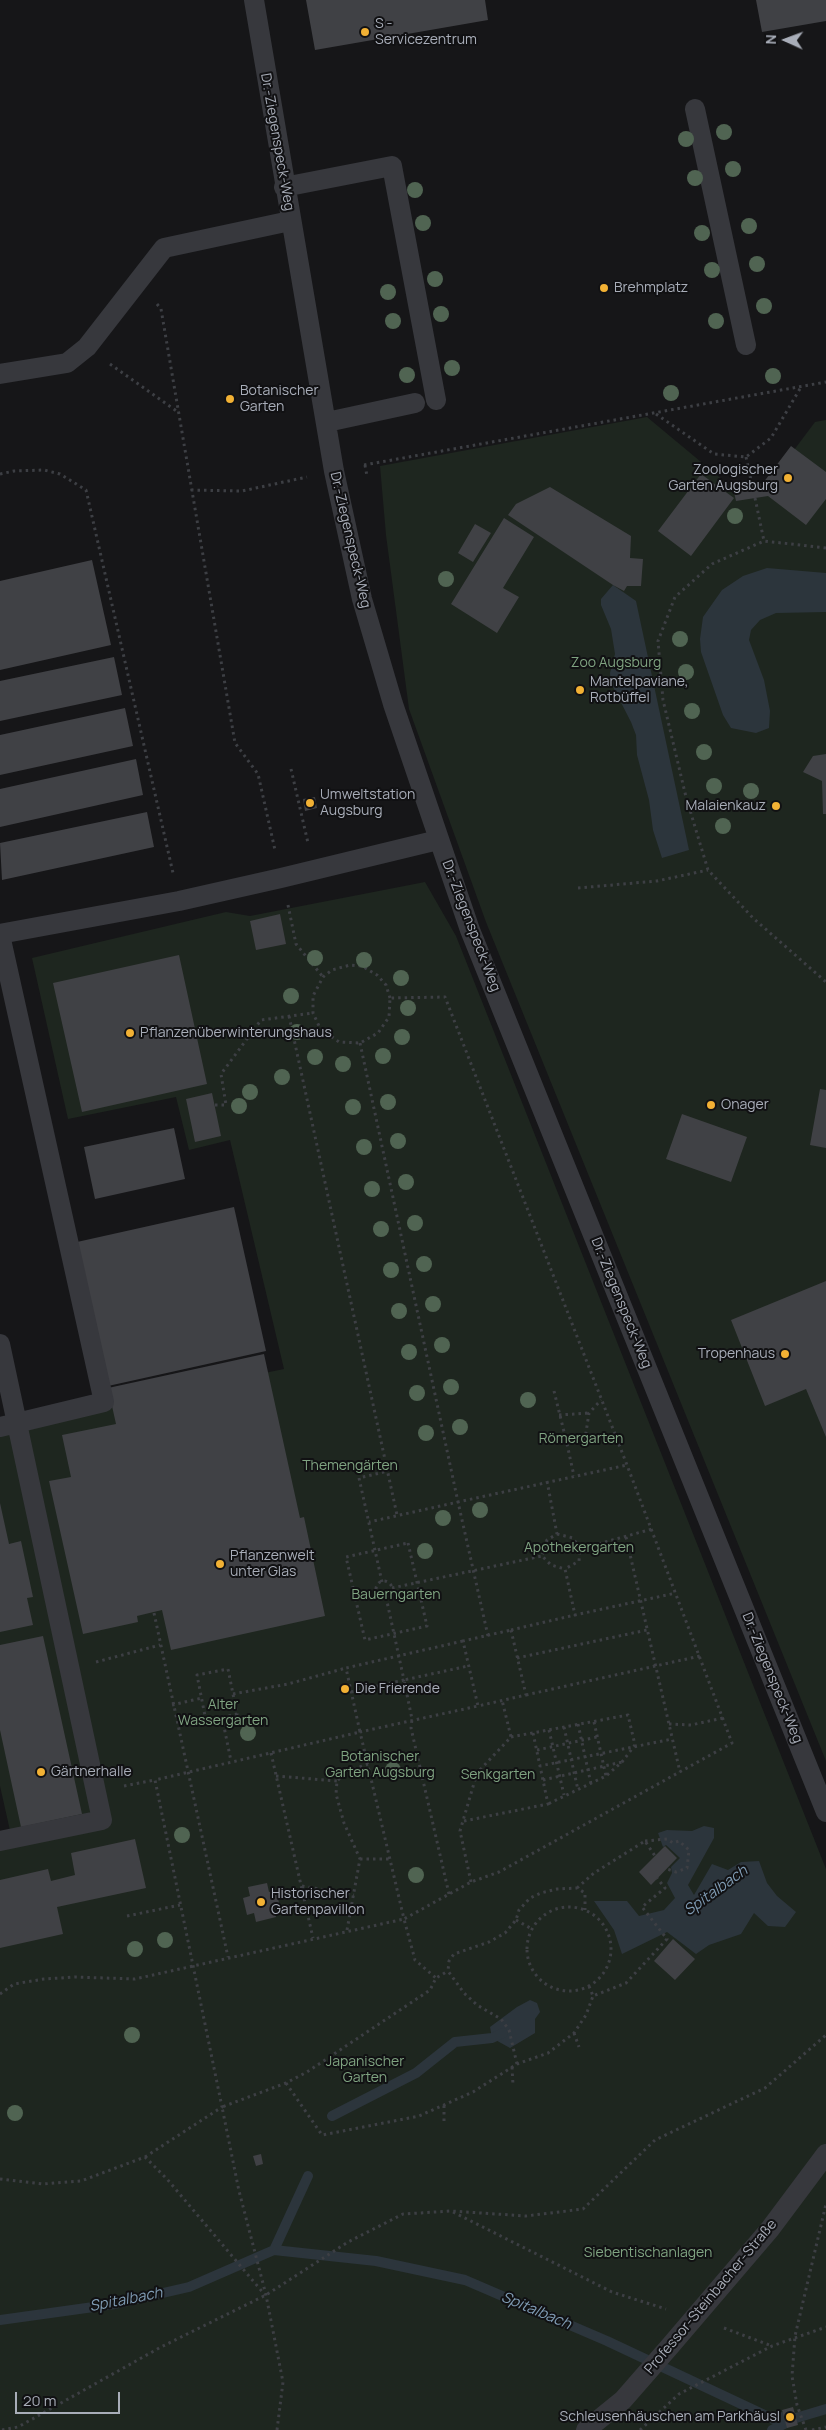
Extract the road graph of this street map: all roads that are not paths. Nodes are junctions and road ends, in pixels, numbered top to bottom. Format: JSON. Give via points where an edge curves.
{"nodes":[{"id":1,"x":254,"y":0,"type":"edge"},
{"id":2,"x":695,"y":109,"type":"dead end"},
{"id":3,"x":284,"y":187,"type":"junction"},
{"id":4,"x":290,"y":221,"type":"junction"},
{"id":5,"x":746,"y":345,"type":"dead end"},
{"id":6,"x":0,"y":374,"type":"edge"},
{"id":7,"x":436,"y":400,"type":"dead end"},
{"id":8,"x":415,"y":403,"type":"dead end"},
{"id":9,"x":327,"y":422,"type":"junction"},
{"id":10,"x":438,"y":840,"type":"junction"},
{"id":11,"x":0,"y":934,"type":"edge"},
{"id":12,"x":0,"y":1344,"type":"edge"},
{"id":13,"x":8,"y":1425,"type":"edge"},
{"id":14,"x":826,"y":1812,"type":"edge"},
{"id":15,"x":0,"y":1841,"type":"edge"},
{"id":16,"x":826,"y":2154,"type":"edge"},
{"id":17,"x":586,"y":2430,"type":"edge"}],
"edges":[{"from":1,"to":3,"type":"lane","name":"Dr.-Ziegenspeck-Weg"},
{"from":2,"to":5,"type":"lane"},
{"from":3,"to":4,"type":"lane","name":"Dr.-Ziegenspeck-Weg"},
{"from":3,"to":7,"type":"lane","via":[[392,166]]},
{"from":4,"to":6,"type":"lane","via":[[164,248],[87,347],[67,362]]},
{"from":4,"to":9,"type":"lane","name":"Dr.-Ziegenspeck-Weg"},
{"from":8,"to":9,"type":"lane"},
{"from":9,"to":10,"type":"lane","name":"Dr.-Ziegenspeck-Weg","via":[[334,471],[362,599],[392,704]]},
{"from":10,"to":11,"type":"lane","via":[[179,900]]},
{"from":10,"to":14,"type":"lane","name":"Dr.-Ziegenspeck-Weg","via":[[470,930]]},
{"from":11,"to":13,"type":"lane","via":[[104,1402]]},
{"from":12,"to":13,"type":"lane"},
{"from":13,"to":15,"type":"lane","via":[[102,1820]]},
{"from":16,"to":17,"type":"lane","name":"Professor-Steinbacher-Straße","via":[[770,2229],[695,2318],[623,2400]]}]}
